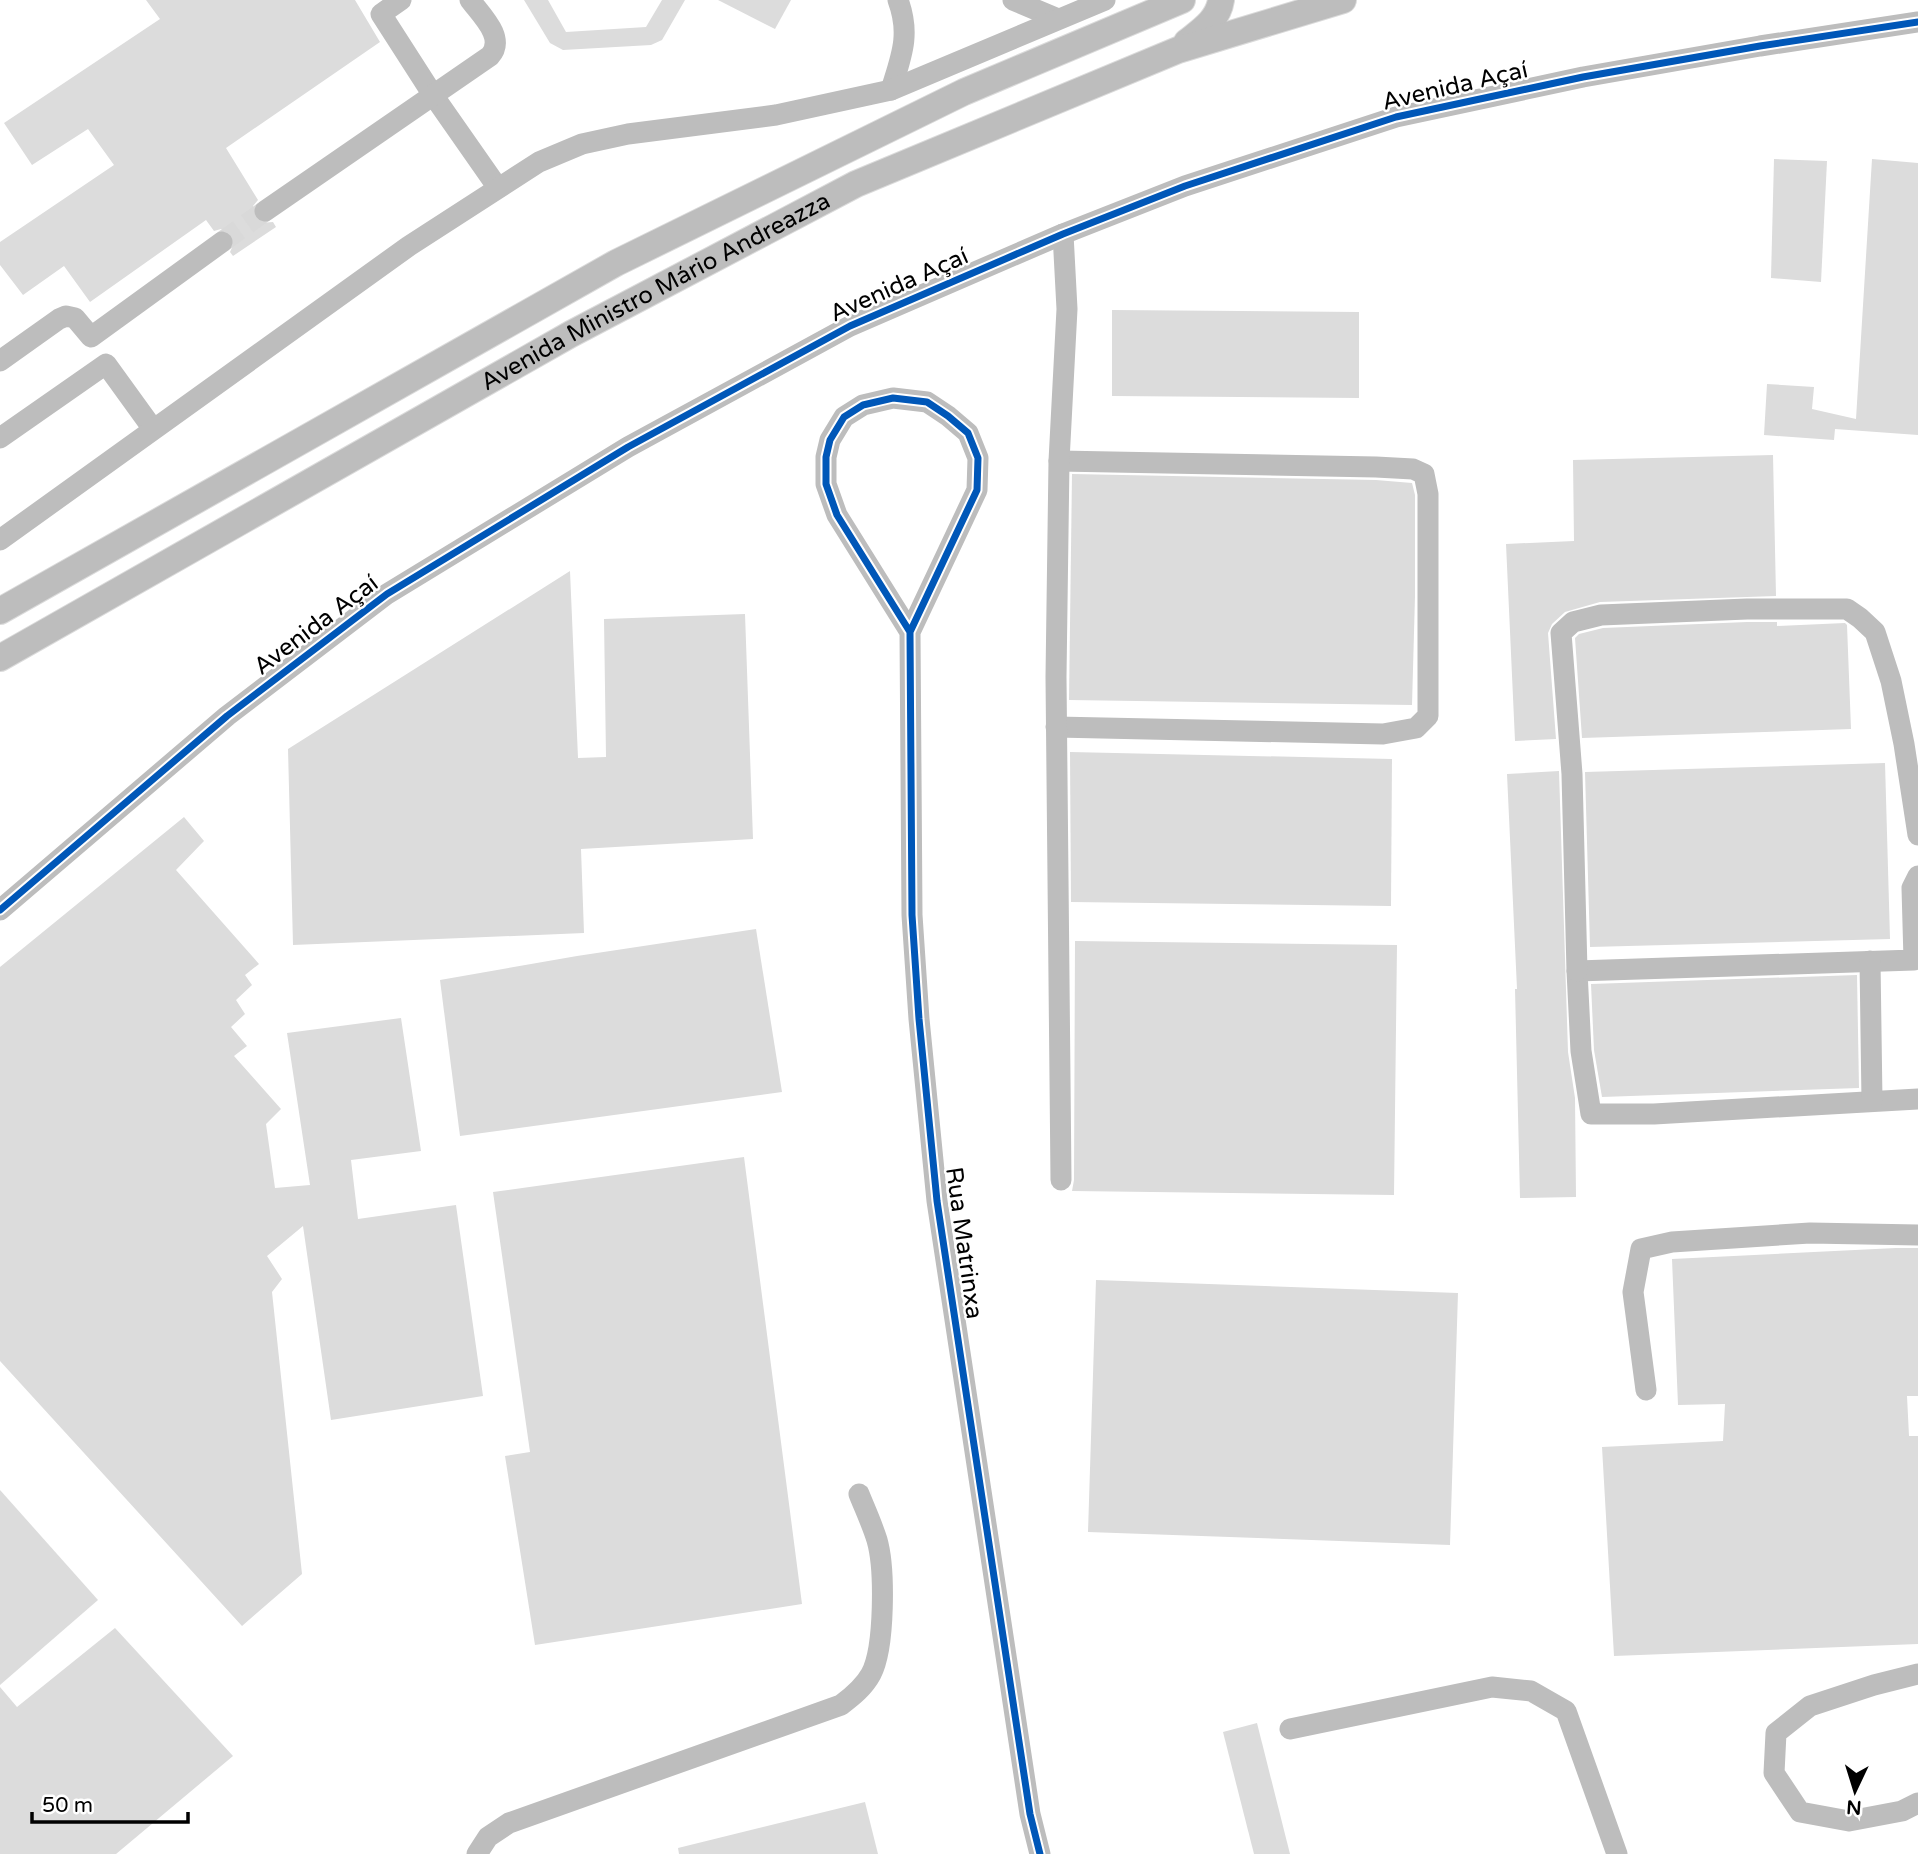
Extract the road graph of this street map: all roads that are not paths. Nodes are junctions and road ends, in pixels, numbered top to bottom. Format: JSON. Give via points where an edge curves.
{"nodes":[{"id":1,"x":401,"y":0,"type":"edge"},
{"id":2,"x":470,"y":0,"type":"edge"},
{"id":3,"x":898,"y":0,"type":"edge"},
{"id":4,"x":1013,"y":0,"type":"edge"},
{"id":5,"x":1105,"y":0,"type":"edge"},
{"id":6,"x":1182,"y":0,"type":"edge"},
{"id":7,"x":1221,"y":0,"type":"edge"},
{"id":8,"x":1343,"y":0,"type":"edge"},
{"id":9,"x":375,"y":7,"type":"edge"},
{"id":10,"x":1058,"y":19,"type":"junction"},
{"id":11,"x":1918,"y":22,"type":"edge"},
{"id":12,"x":1178,"y":50,"type":"junction"},
{"id":13,"x":891,"y":90,"type":"junction"},
{"id":14,"x":433,"y":95,"type":"junction"},
{"id":15,"x":498,"y":188,"type":"junction"},
{"id":16,"x":265,"y":211,"type":"tunnel mouth"},
{"id":17,"x":1063,"y":234,"type":"junction"},
{"id":18,"x":222,"y":242,"type":"tunnel mouth"},
{"id":19,"x":91,"y":337,"type":"junction"},
{"id":20,"x":0,"y":361,"type":"edge"},
{"id":21,"x":106,"y":364,"type":"junction"},
{"id":22,"x":153,"y":429,"type":"junction"},
{"id":23,"x":0,"y":438,"type":"edge"},
{"id":24,"x":1059,"y":461,"type":"junction"},
{"id":25,"x":0,"y":540,"type":"edge"},
{"id":26,"x":38,"y":589,"type":"junction"},
{"id":27,"x":0,"y":592,"type":"edge"},
{"id":28,"x":0,"y":611,"type":"edge"},
{"id":29,"x":910,"y":632,"type":"junction"},
{"id":30,"x":0,"y":658,"type":"edge"},
{"id":31,"x":1056,"y":727,"type":"junction"},
{"id":32,"x":1918,"y":835,"type":"edge"},
{"id":33,"x":1918,"y":876,"type":"edge"},
{"id":34,"x":0,"y":910,"type":"edge"},
{"id":35,"x":1916,"y":960,"type":"edge"},
{"id":36,"x":1870,"y":961,"type":"junction"},
{"id":37,"x":1577,"y":971,"type":"junction"},
{"id":38,"x":1918,"y":1098,"type":"edge"},
{"id":39,"x":1872,"y":1101,"type":"junction"},
{"id":40,"x":1061,"y":1180,"type":"dead end"},
{"id":41,"x":1918,"y":1236,"type":"edge"},
{"id":42,"x":1646,"y":1390,"type":"dead end"},
{"id":43,"x":859,"y":1494,"type":"dead end"},
{"id":44,"x":1918,"y":1674,"type":"edge"},
{"id":45,"x":1290,"y":1729,"type":"dead end"},
{"id":46,"x":1918,"y":1803,"type":"edge"},
{"id":47,"x":477,"y":1854,"type":"edge"},
{"id":48,"x":1040,"y":1854,"type":"edge"},
{"id":49,"x":1617,"y":1854,"type":"edge"}],
"edges":[{"from":1,"to":9,"type":"street"},
{"from":2,"to":14,"type":"street","via":[[494,34],[495,50]]},
{"from":3,"to":13,"type":"street","via":[[905,18],[905,43]]},
{"from":4,"to":10,"type":"street"},
{"from":5,"to":10,"type":"street"},
{"from":6,"to":26,"type":"main road","name":"Avenida Ministro Mário Andreazza","via":[[964,92],[616,263]]},
{"from":7,"to":12,"type":"main road","via":[[1219,13]]},
{"from":8,"to":12,"type":"main road","name":"Avenida Ministro Mário Andreazza"},
{"from":9,"to":14,"type":"street"},
{"from":10,"to":13,"type":"street"},
{"from":11,"to":17,"type":"street","name":"Avenida Açaí","via":[[1583,77],[1396,117],[1185,186]]},
{"from":12,"to":30,"type":"main road","name":"Avenida Ministro Mário Andreazza","via":[[856,184],[570,334]]},
{"from":13,"to":15,"type":"street","via":[[776,115],[582,144],[539,162]]},
{"from":14,"to":15,"type":"street"},
{"from":14,"to":16,"type":"street"},
{"from":15,"to":22,"type":"street"},
{"from":17,"to":24,"type":"street","via":[[1067,309]]},
{"from":17,"to":34,"type":"street","name":"Avenida Açaí","via":[[850,326],[628,447],[387,594],[227,716]]},
{"from":18,"to":19,"type":"street"},
{"from":19,"to":20,"type":"street","via":[[75,318],[66,316]]},
{"from":19,"to":21,"type":"street"},
{"from":21,"to":22,"type":"street"},
{"from":21,"to":23,"type":"street"},
{"from":22,"to":25,"type":"street"},
{"from":24,"to":31,"type":"street"},
{"from":24,"to":31,"type":"street","via":[[1376,467],[1424,474],[1428,494],[1428,716],[1416,728],[1383,734]]},
{"from":26,"to":27,"type":"main road"},
{"from":26,"to":28,"type":"main road","name":"Avenida Ministro Mário Andreazza"},
{"from":29,"to":29,"type":"street","name":"Rua Matrinxa","via":[[977,490],[978,457],[968,433],[948,416],[927,402],[893,398],[863,405],[844,416],[830,440],[827,484],[837,514]]},
{"from":29,"to":48,"type":"street","name":"Rua Matrinxa","via":[[912,915],[935,1188],[1030,1814]]},
{"from":31,"to":40,"type":"street"},
{"from":32,"to":37,"type":"street","via":[[1891,681],[1875,632],[1860,618],[1847,610],[1747,610],[1601,615],[1573,622],[1561,632],[1573,774]]},
{"from":33,"to":35,"type":"street","via":[[1912,888]]},
{"from":35,"to":36,"type":"street"},
{"from":36,"to":37,"type":"street"},
{"from":36,"to":39,"type":"street"},
{"from":37,"to":39,"type":"street","via":[[1581,1051],[1591,1114]]},
{"from":38,"to":39,"type":"street"},
{"from":41,"to":42,"type":"street","via":[[1810,1233],[1672,1242],[1641,1249],[1633,1292]]},
{"from":43,"to":47,"type":"street","via":[[878,1542],[883,1585],[878,1650],[872,1673],[857,1693],[842,1705],[509,1823],[488,1837]]},
{"from":44,"to":46,"type":"street","via":[[1810,1706],[1776,1733],[1774,1773],[1800,1812],[1849,1821],[1902,1811]]},
{"from":45,"to":49,"type":"street","via":[[1492,1687],[1531,1691],[1566,1711]]}]}
